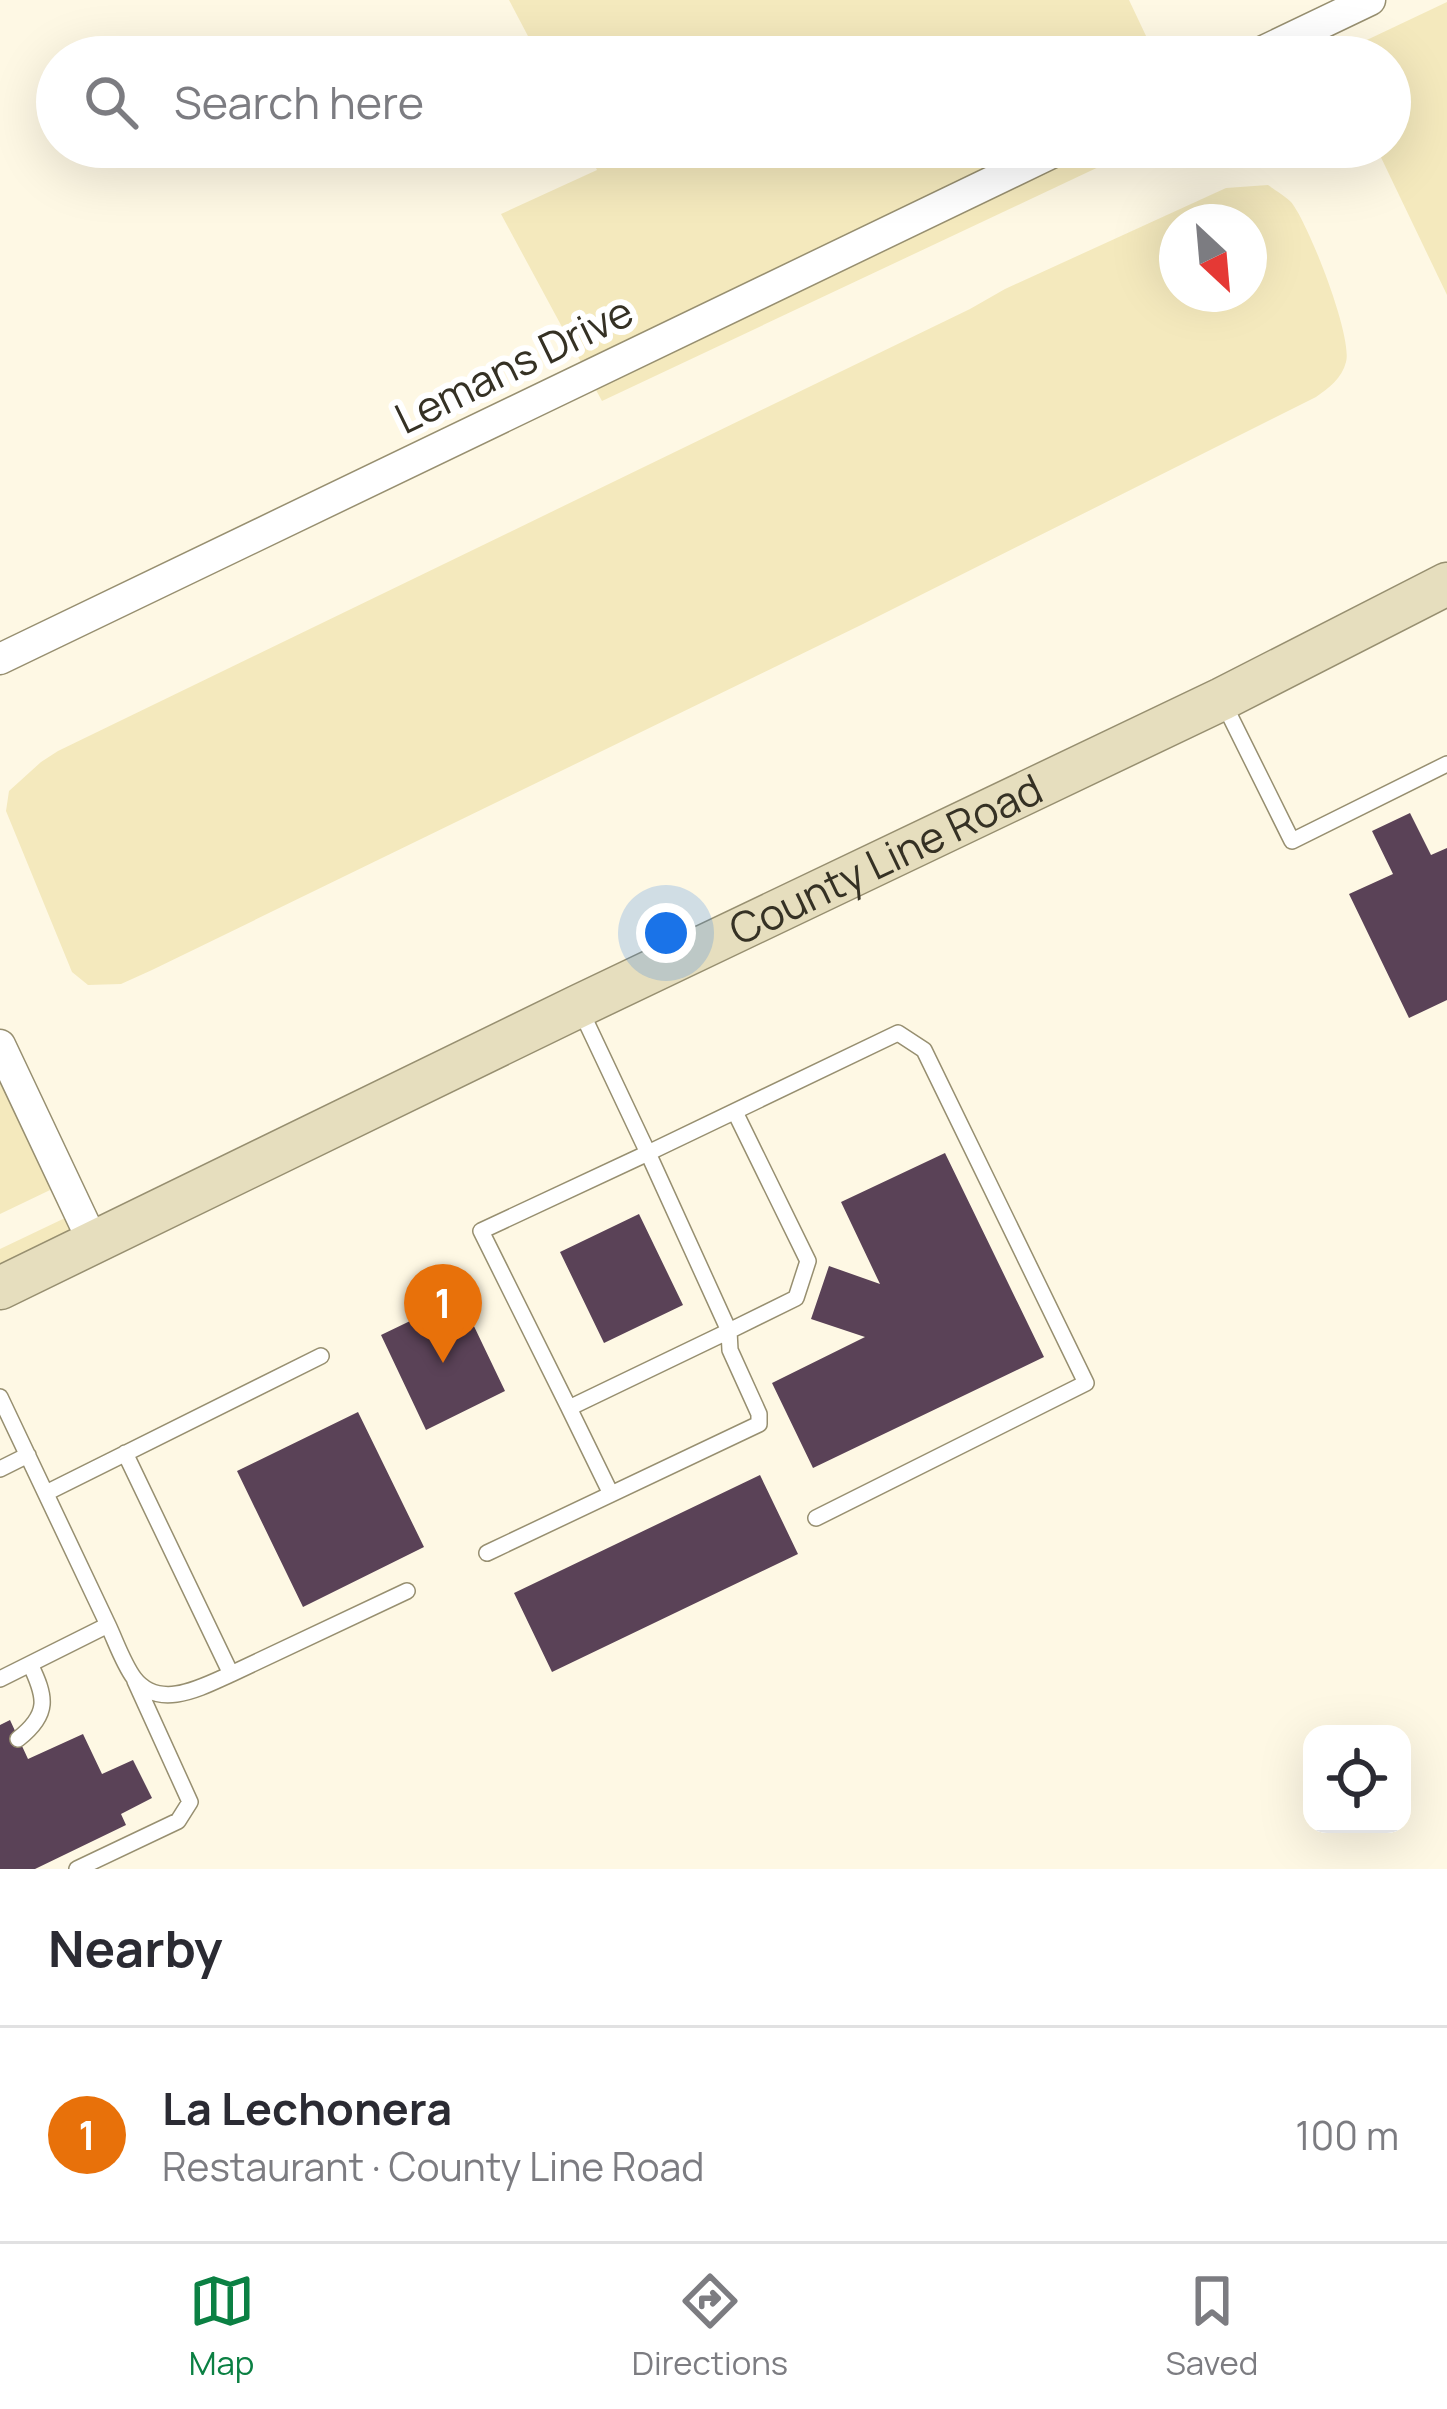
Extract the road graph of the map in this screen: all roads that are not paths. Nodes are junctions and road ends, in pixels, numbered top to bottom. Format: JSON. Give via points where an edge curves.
{"nodes":[{"id":1,"x":1370,"y":0,"type":"edge"},
{"id":2,"x":1295,"y":36,"type":"edge"},
{"id":3,"x":1020,"y":168,"type":"edge"},
{"id":4,"x":1447,"y":584,"type":"edge"},
{"id":5,"x":0,"y":659,"type":"edge"},
{"id":6,"x":1222,"y":700,"type":"junction"},
{"id":7,"x":1447,"y":764,"type":"edge"},
{"id":8,"x":579,"y":1006,"type":"junction"},
{"id":9,"x":0,"y":1046,"type":"edge"},
{"id":10,"x":735,"y":1112,"type":"junction"},
{"id":11,"x":648,"y":1154,"type":"junction"},
{"id":12,"x":94,"y":1244,"type":"junction"},
{"id":13,"x":0,"y":1288,"type":"edge"},
{"id":14,"x":729,"y":1331,"type":"junction"},
{"id":15,"x":321,"y":1356,"type":"dead end"},
{"id":16,"x":0,"y":1397,"type":"edge"},
{"id":17,"x":568,"y":1408,"type":"junction"},
{"id":18,"x":125,"y":1453,"type":"junction"},
{"id":19,"x":28,"y":1456,"type":"junction"},
{"id":20,"x":0,"y":1469,"type":"edge"},
{"id":21,"x":46,"y":1493,"type":"junction"},
{"id":22,"x":611,"y":1494,"type":"junction"},
{"id":23,"x":816,"y":1518,"type":"dead end"},
{"id":24,"x":487,"y":1553,"type":"dead end"},
{"id":25,"x":407,"y":1591,"type":"dead end"},
{"id":26,"x":108,"y":1625,"type":"junction"},
{"id":27,"x":30,"y":1664,"type":"junction"},
{"id":28,"x":231,"y":1674,"type":"junction"},
{"id":29,"x":0,"y":1679,"type":"edge"},
{"id":30,"x":135,"y":1679,"type":"junction"},
{"id":31,"x":18,"y":1738,"type":"dead end"},
{"id":32,"x":77,"y":1869,"type":"edge"}],
"edges":[{"from":1,"to":2,"type":"street"},
{"from":3,"to":5,"type":"street","name":"Lemans Drive"},
{"from":4,"to":6,"type":"main road","name":"County Line Road"},
{"from":6,"to":7,"type":"lane","via":[[1292,841]]},
{"from":6,"to":8,"type":"main road","name":"County Line Road"},
{"from":8,"to":11,"type":"lane"},
{"from":8,"to":12,"type":"main road","name":"County Line Road"},
{"from":9,"to":12,"type":"street"},
{"from":10,"to":11,"type":"lane"},
{"from":10,"to":14,"type":"lane","via":[[808,1261],[796,1298]]},
{"from":10,"to":23,"type":"lane","via":[[898,1033],[924,1050],[1086,1382]]},
{"from":11,"to":14,"type":"lane"},
{"from":11,"to":17,"type":"lane","via":[[482,1231]]},
{"from":12,"to":13,"type":"main road","name":"County Line Road"},
{"from":14,"to":17,"type":"lane"},
{"from":14,"to":22,"type":"lane","via":[[759,1424]]},
{"from":15,"to":18,"type":"lane"},
{"from":16,"to":19,"type":"lane"},
{"from":17,"to":22,"type":"lane"},
{"from":18,"to":21,"type":"lane"},
{"from":18,"to":28,"type":"lane"},
{"from":19,"to":20,"type":"lane"},
{"from":19,"to":21,"type":"lane"},
{"from":21,"to":26,"type":"lane"},
{"from":22,"to":24,"type":"lane"},
{"from":25,"to":28,"type":"lane"},
{"from":26,"to":27,"type":"lane"},
{"from":26,"to":30,"type":"lane"},
{"from":27,"to":29,"type":"lane"},
{"from":27,"to":31,"type":"lane","via":[[43,1707]]},
{"from":28,"to":30,"type":"lane","via":[[168,1695]]},
{"from":30,"to":32,"type":"lane","via":[[190,1802],[178,1821]]}]}
